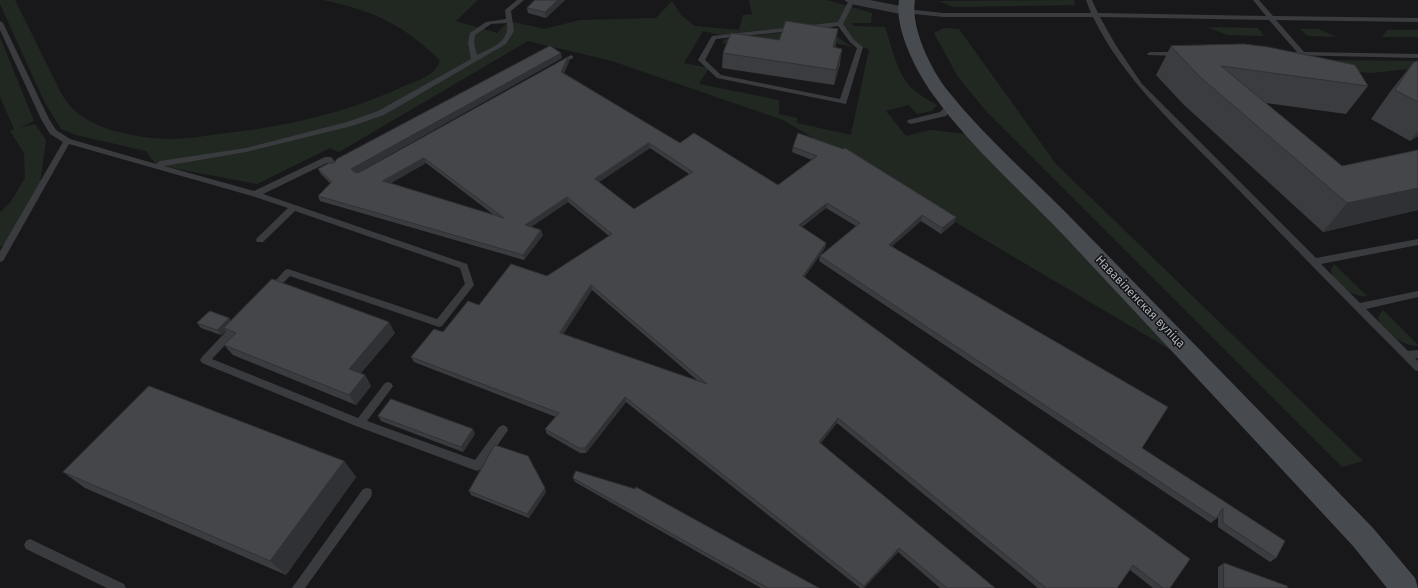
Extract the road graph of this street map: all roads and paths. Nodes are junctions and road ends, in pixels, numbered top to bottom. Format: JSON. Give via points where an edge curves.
{"nodes":[{"id":1,"x":521,"y":0,"type":"edge"},
{"id":2,"x":852,"y":0,"type":"edge"},
{"id":3,"x":1089,"y":0,"type":"edge"},
{"id":4,"x":1256,"y":0,"type":"edge"},
{"id":5,"x":906,"y":6,"type":"edge"},
{"id":6,"x":1095,"y":15,"type":"junction"},
{"id":7,"x":1269,"y":18,"type":"junction"},
{"id":8,"x":1418,"y":20,"type":"edge"},
{"id":9,"x":509,"y":21,"type":"junction"},
{"id":10,"x":0,"y":23,"type":"edge"},
{"id":11,"x":840,"y":24,"type":"junction"},
{"id":12,"x":1150,"y":54,"type":"dead end"},
{"id":13,"x":1189,"y":54,"type":"edge"},
{"id":14,"x":1284,"y":54,"type":"edge"},
{"id":15,"x":1302,"y":54,"type":"junction"},
{"id":16,"x":1418,"y":56,"type":"edge"},
{"id":17,"x":571,"y":57,"type":"dead end"},
{"id":18,"x":475,"y":60,"type":"junction"},
{"id":19,"x":551,"y":68,"type":"edge"},
{"id":20,"x":951,"y":106,"type":"junction"},
{"id":21,"x":911,"y":122,"type":"dead end"},
{"id":22,"x":67,"y":141,"type":"junction"},
{"id":23,"x":334,"y":164,"type":"edge"},
{"id":24,"x":156,"y":165,"type":"junction"},
{"id":25,"x":256,"y":194,"type":"junction"},
{"id":26,"x":294,"y":207,"type":"junction"},
{"id":27,"x":260,"y":240,"type":"dead end"},
{"id":28,"x":1418,"y":242,"type":"edge"},
{"id":29,"x":0,"y":259,"type":"edge"},
{"id":30,"x":1313,"y":262,"type":"junction"},
{"id":31,"x":1418,"y":294,"type":"edge"},
{"id":32,"x":263,"y":299,"type":"edge"},
{"id":33,"x":1358,"y":307,"type":"junction"},
{"id":34,"x":242,"y":321,"type":"edge"},
{"id":35,"x":1418,"y":354,"type":"edge"},
{"id":36,"x":1407,"y":355,"type":"junction"},
{"id":37,"x":1418,"y":367,"type":"edge"},
{"id":38,"x":388,"y":386,"type":"dead end"},
{"id":39,"x":360,"y":423,"type":"junction"},
{"id":40,"x":503,"y":430,"type":"dead end"},
{"id":41,"x":367,"y":493,"type":"dead end"},
{"id":42,"x":30,"y":545,"type":"dead end"},
{"id":43,"x":120,"y":588,"type":"edge"},
{"id":44,"x":298,"y":588,"type":"edge"},
{"id":45,"x":1405,"y":588,"type":"edge"}],
"edges":[{"from":1,"to":9,"type":"lane","via":[[508,10]]},
{"from":2,"to":5,"type":"street"},
{"from":2,"to":11,"type":"lane"},
{"from":3,"to":6,"type":"lane"},
{"from":4,"to":7,"type":"lane"},
{"from":5,"to":6,"type":"lane","via":[[943,15]]},
{"from":5,"to":20,"type":"street","name":"Нававіленская вуліца","via":[[915,46],[926,71]]},
{"from":6,"to":7,"type":"lane"},
{"from":6,"to":30,"type":"lane","via":[[1118,56],[1140,85]]},
{"from":7,"to":8,"type":"lane"},
{"from":7,"to":15,"type":"lane"},
{"from":9,"to":18,"type":"lane","via":[[511,36]]},
{"from":9,"to":18,"type":"lane","via":[[482,25],[472,34],[471,43]]},
{"from":10,"to":22,"type":"lane","via":[[45,119],[53,132]]},
{"from":11,"to":11,"type":"lane","via":[[852,41],[860,47],[843,102],[719,77],[701,60],[714,37]]},
{"from":12,"to":13,"type":"lane"},
{"from":14,"to":15,"type":"lane"},
{"from":15,"to":16,"type":"lane"},
{"from":17,"to":19,"type":"lane"},
{"from":18,"to":24,"type":"lane","via":[[381,113],[349,124],[246,150]]},
{"from":20,"to":21,"type":"lane","via":[[943,114]]},
{"from":20,"to":45,"type":"street","name":"Нававіленская вуліца","via":[[1337,509]]},
{"from":22,"to":24,"type":"lane"},
{"from":22,"to":29,"type":"lane"},
{"from":23,"to":25,"type":"lane","via":[[328,159]]},
{"from":24,"to":25,"type":"lane"},
{"from":25,"to":26,"type":"lane"},
{"from":26,"to":27,"type":"lane"},
{"from":26,"to":32,"type":"lane","via":[[464,266],[470,285],[439,323],[288,272]]},
{"from":28,"to":30,"type":"lane"},
{"from":30,"to":33,"type":"lane"},
{"from":31,"to":33,"type":"lane"},
{"from":33,"to":36,"type":"lane"},
{"from":34,"to":39,"type":"lane","via":[[205,360]]},
{"from":35,"to":36,"type":"lane"},
{"from":36,"to":37,"type":"lane"},
{"from":38,"to":39,"type":"lane"},
{"from":39,"to":40,"type":"lane","via":[[478,466]]},
{"from":41,"to":44,"type":"lane"},
{"from":42,"to":43,"type":"lane"}]}
